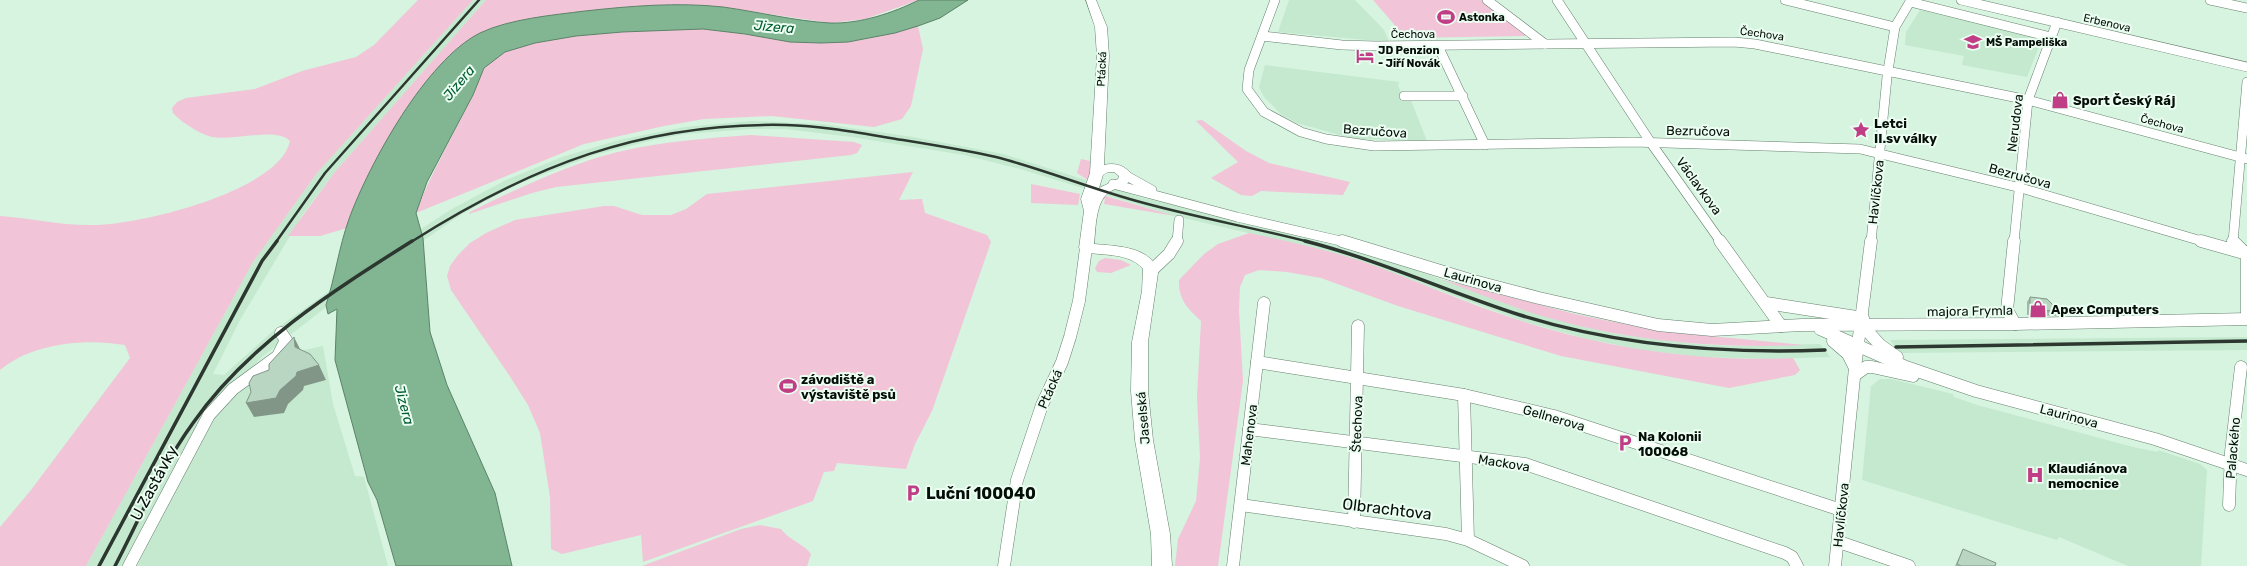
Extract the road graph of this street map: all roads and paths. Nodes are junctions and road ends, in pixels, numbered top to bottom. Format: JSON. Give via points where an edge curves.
{"nodes":[{"id":1,"x":1091,"y":0,"type":"edge"},
{"id":2,"x":1275,"y":0,"type":"edge"},
{"id":3,"x":1487,"y":0,"type":"edge"},
{"id":4,"x":1557,"y":0,"type":"edge"},
{"id":5,"x":1785,"y":0,"type":"edge"},
{"id":6,"x":1961,"y":0,"type":"edge"},
{"id":7,"x":2210,"y":0,"type":"edge"},
{"id":8,"x":1910,"y":1,"type":"edge"},
{"id":9,"x":2247,"y":8,"type":"edge"},
{"id":10,"x":2056,"y":22,"type":"junction"},
{"id":11,"x":1895,"y":28,"type":"junction"},
{"id":12,"x":1262,"y":36,"type":"junction"},
{"id":13,"x":2051,"y":37,"type":"junction"},
{"id":14,"x":1545,"y":44,"type":"junction"},
{"id":15,"x":1586,"y":45,"type":"junction"},
{"id":16,"x":1438,"y":46,"type":"junction"},
{"id":17,"x":2247,"y":67,"type":"edge"},
{"id":18,"x":1888,"y":72,"type":"junction"},
{"id":19,"x":2247,"y":82,"type":"edge"},
{"id":20,"x":1404,"y":96,"type":"dead end"},
{"id":21,"x":1463,"y":96,"type":"junction"},
{"id":22,"x":2028,"y":100,"type":"junction"},
{"id":23,"x":2245,"y":112,"type":"edge"},
{"id":24,"x":1098,"y":140,"type":"junction"},
{"id":25,"x":1651,"y":143,"type":"junction"},
{"id":26,"x":1485,"y":145,"type":"junction"},
{"id":27,"x":1880,"y":154,"type":"junction"},
{"id":28,"x":2243,"y":158,"type":"edge"},
{"id":29,"x":1122,"y":172,"type":"junction"},
{"id":30,"x":1097,"y":173,"type":"junction"},
{"id":31,"x":1113,"y":184,"type":"junction"},
{"id":32,"x":2021,"y":188,"type":"junction"},
{"id":33,"x":1171,"y":199,"type":"junction"},
{"id":34,"x":1091,"y":211,"type":"junction"},
{"id":35,"x":1179,"y":220,"type":"dead end"},
{"id":36,"x":1086,"y":248,"type":"junction"},
{"id":37,"x":2247,"y":253,"type":"edge"},
{"id":38,"x":1152,"y":270,"type":"junction"},
{"id":39,"x":1264,"y":303,"type":"dead end"},
{"id":40,"x":1766,"y":303,"type":"junction"},
{"id":41,"x":2247,"y":315,"type":"edge"},
{"id":42,"x":2247,"y":319,"type":"edge"},
{"id":43,"x":1862,"y":322,"type":"junction"},
{"id":44,"x":2015,"y":324,"type":"junction"},
{"id":45,"x":1802,"y":325,"type":"junction"},
{"id":46,"x":1358,"y":326,"type":"dead end"},
{"id":47,"x":1781,"y":326,"type":"junction"},
{"id":48,"x":1764,"y":328,"type":"junction"},
{"id":49,"x":281,"y":333,"type":"dead end"},
{"id":50,"x":1833,"y":341,"type":"junction"},
{"id":51,"x":1858,"y":348,"type":"junction"},
{"id":52,"x":1257,"y":362,"type":"junction"},
{"id":53,"x":2241,"y":367,"type":"dead end"},
{"id":54,"x":1855,"y":372,"type":"junction"},
{"id":55,"x":1908,"y":375,"type":"junction"},
{"id":56,"x":1358,"y":378,"type":"junction"},
{"id":57,"x":1951,"y":382,"type":"junction"},
{"id":58,"x":1976,"y":391,"type":"junction"},
{"id":59,"x":1464,"y":395,"type":"junction"},
{"id":60,"x":1249,"y":429,"type":"junction"},
{"id":61,"x":1356,"y":444,"type":"junction"},
{"id":62,"x":1464,"y":457,"type":"junction"},
{"id":63,"x":2231,"y":464,"type":"junction"},
{"id":64,"x":2247,"y":470,"type":"edge"},
{"id":65,"x":2229,"y":505,"type":"dead end"},
{"id":66,"x":1241,"y":506,"type":"junction"},
{"id":67,"x":1841,"y":510,"type":"junction"},
{"id":68,"x":1354,"y":522,"type":"junction"},
{"id":69,"x":1468,"y":540,"type":"junction"},
{"id":70,"x":1839,"y":542,"type":"junction"},
{"id":71,"x":129,"y":566,"type":"edge"},
{"id":72,"x":1004,"y":566,"type":"edge"},
{"id":73,"x":1162,"y":566,"type":"edge"},
{"id":74,"x":1233,"y":566,"type":"edge"},
{"id":75,"x":1523,"y":566,"type":"edge"},
{"id":76,"x":1797,"y":566,"type":"edge"},
{"id":77,"x":1835,"y":566,"type":"edge"},
{"id":78,"x":1910,"y":566,"type":"edge"}],
"edges":[{"from":1,"to":24,"type":"street","name":"Ptácká","via":[[1103,35]]},
{"from":2,"to":12,"type":"street","name":"Bezručova"},
{"from":3,"to":14,"type":"street"},
{"from":4,"to":15,"type":"street","name":"Václavkova"},
{"from":5,"to":11,"type":"street"},
{"from":6,"to":10,"type":"street","name":"Erbenova"},
{"from":7,"to":9,"type":"street"},
{"from":8,"to":11,"type":"street","name":"Havlíčkova"},
{"from":8,"to":13,"type":"street"},
{"from":10,"to":13,"type":"street","name":"Nerudova"},
{"from":10,"to":17,"type":"street","name":"Erbenova"},
{"from":11,"to":18,"type":"street","name":"Havlíčkova"},
{"from":12,"to":16,"type":"street","name":"Čechova","via":[[1342,45]]},
{"from":12,"to":26,"type":"street","name":"Bezručova","via":[[1249,70],[1247,89],[1264,112],[1301,132],[1326,139],[1374,146]]},
{"from":13,"to":22,"type":"street","name":"Nerudova"},
{"from":14,"to":15,"type":"street","name":"Čechova"},
{"from":14,"to":16,"type":"street","name":"Čechova"},
{"from":15,"to":18,"type":"street","name":"Čechova","via":[[1734,42],[1796,52]]},
{"from":15,"to":25,"type":"street","name":"Václavkova"},
{"from":16,"to":21,"type":"street"},
{"from":18,"to":22,"type":"street","name":"Čechova"},
{"from":18,"to":27,"type":"street","name":"Havlíčkova"},
{"from":19,"to":23,"type":"street"},
{"from":20,"to":21,"type":"street"},
{"from":21,"to":26,"type":"street"},
{"from":22,"to":28,"type":"street","name":"Čechova"},
{"from":22,"to":32,"type":"street","name":"Nerudova"},
{"from":23,"to":28,"type":"street"},
{"from":24,"to":29,"type":"street"},
{"from":24,"to":30,"type":"street","name":"Ptácká"},
{"from":25,"to":26,"type":"street","name":"Bezručova"},
{"from":25,"to":27,"type":"street","name":"Bezručova","via":[[1850,148]]},
{"from":25,"to":40,"type":"street","name":"Václavkova"},
{"from":27,"to":32,"type":"street","name":"Bezručova"},
{"from":27,"to":43,"type":"street","name":"Havlíčkova"},
{"from":28,"to":37,"type":"street","via":[[2233,242]]},
{"from":29,"to":30,"type":"street","via":[[1105,168]]},
{"from":29,"to":31,"type":"street","name":"Ptácká","via":[[1123,182]]},
{"from":29,"to":33,"type":"street","name":"Laurinova"},
{"from":30,"to":31,"type":"street","via":[[1098,178]]},
{"from":30,"to":34,"type":"street","name":"Ptácká","via":[[1088,199]]},
{"from":31,"to":33,"type":"street","name":"Laurinova"},
{"from":31,"to":34,"type":"street","name":"Ptácká","via":[[1102,190]]},
{"from":32,"to":37,"type":"street","name":"Bezručova"},
{"from":32,"to":44,"type":"street","name":"Nerudova","via":[[2007,310]]},
{"from":33,"to":48,"type":"street","name":"Laurinova","via":[[1237,217],[1333,238],[1470,280],[1602,314],[1699,330]]},
{"from":34,"to":36,"type":"street","name":"Ptácká"},
{"from":35,"to":38,"type":"street","via":[[1178,244]]},
{"from":36,"to":38,"type":"street","via":[[1132,254],[1146,262]]},
{"from":36,"to":72,"type":"street","name":"Ptácká","via":[[1079,301],[1070,337],[1062,362],[1042,405],[1017,480]]},
{"from":37,"to":41,"type":"street"},
{"from":38,"to":73,"type":"street","name":"Jaselská","via":[[1140,342],[1140,388],[1143,438],[1160,534]]},
{"from":39,"to":52,"type":"street","name":"Mahenova"},
{"from":40,"to":43,"type":"street"},
{"from":40,"to":47,"type":"street","name":"Václavkova"},
{"from":42,"to":44,"type":"street","name":"majora Frymla"},
{"from":43,"to":44,"type":"street","name":"majora Frymla"},
{"from":43,"to":45,"type":"street"},
{"from":43,"to":51,"type":"street","name":"Havlíčkova"},
{"from":43,"to":57,"type":"street","via":[[1889,353]]},
{"from":45,"to":47,"type":"street","name":"Laurinova"},
{"from":45,"to":51,"type":"street","via":[[1827,331]]},
{"from":46,"to":56,"type":"street","name":"Štechova"},
{"from":47,"to":48,"type":"street","name":"Laurinova"},
{"from":48,"to":50,"type":"street","via":[[1810,333]]},
{"from":49,"to":71,"type":"street","name":"U Zastávky","via":[[286,337],[286,343],[278,356],[233,389],[209,415]]},
{"from":50,"to":51,"type":"street"},
{"from":50,"to":54,"type":"street","via":[[1848,354]]},
{"from":51,"to":54,"type":"street","name":"Havlíčkova"},
{"from":51,"to":55,"type":"street"},
{"from":51,"to":57,"type":"street","name":"Laurinova"},
{"from":52,"to":56,"type":"street","name":"Gellnerova"},
{"from":52,"to":60,"type":"street","name":"Mahenova"},
{"from":53,"to":63,"type":"street","name":"Palackého"},
{"from":54,"to":55,"type":"street","via":[[1866,367]]},
{"from":54,"to":67,"type":"street","name":"Havlíčkova"},
{"from":55,"to":58,"type":"street"},
{"from":56,"to":59,"type":"street","name":"Gellnerova"},
{"from":56,"to":61,"type":"street","name":"Štechova"},
{"from":57,"to":58,"type":"street","name":"Laurinova"},
{"from":58,"to":63,"type":"street","name":"Laurinova","via":[[2155,439]]},
{"from":59,"to":62,"type":"street"},
{"from":59,"to":67,"type":"street","name":"Gellnerova","via":[[1554,416]]},
{"from":60,"to":61,"type":"street","name":"Mackova"},
{"from":60,"to":66,"type":"street","name":"Mahenova"},
{"from":61,"to":62,"type":"street","name":"Mackova"},
{"from":61,"to":68,"type":"street","name":"Štechova"},
{"from":62,"to":69,"type":"street"},
{"from":62,"to":76,"type":"street","name":"Mackova","via":[[1524,464],[1785,553],[1792,557]]},
{"from":63,"to":64,"type":"street","name":"Laurinova"},
{"from":63,"to":65,"type":"street","name":"Palackého"},
{"from":66,"to":68,"type":"street","name":"Olbrachtova"},
{"from":66,"to":74,"type":"street","name":"Mahenova"},
{"from":67,"to":70,"type":"street","name":"Havlíčkova"},
{"from":68,"to":69,"type":"street","name":"Olbrachtova","via":[[1446,534]]},
{"from":69,"to":75,"type":"street","name":"Olbrachtova"},
{"from":70,"to":77,"type":"street","name":"Havlíčkova"},
{"from":70,"to":78,"type":"street"}]}
